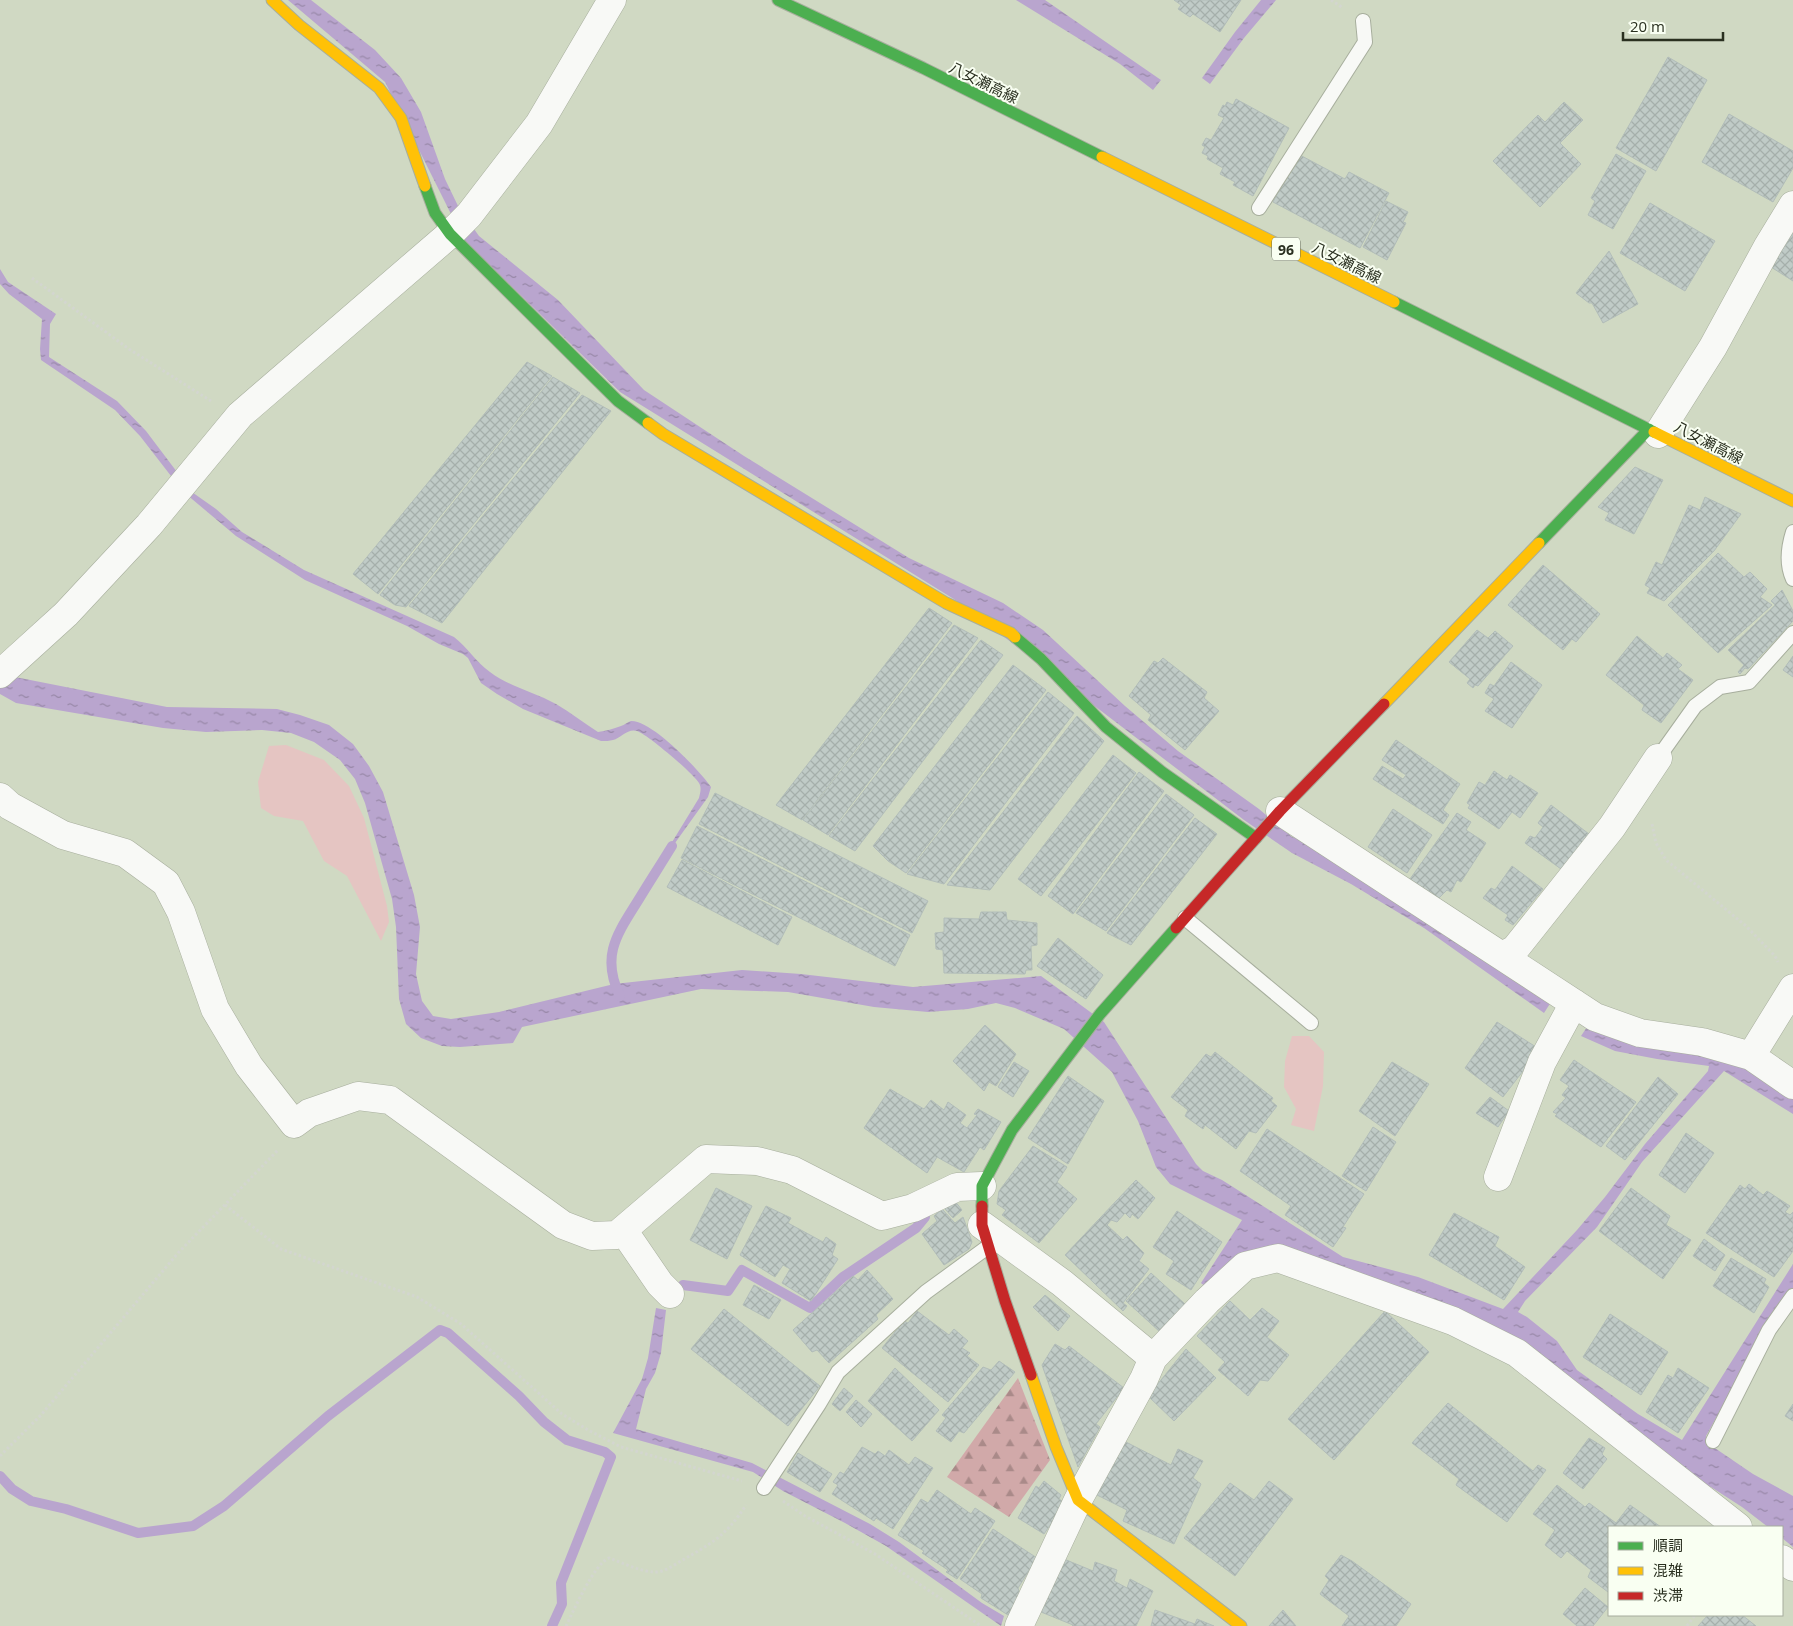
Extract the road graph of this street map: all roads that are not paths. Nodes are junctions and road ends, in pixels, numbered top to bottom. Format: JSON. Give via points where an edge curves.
{"nodes":[{"id":1,"x":272,"y":0,"type":"edge"},
{"id":2,"x":612,"y":0,"type":"edge"},
{"id":3,"x":778,"y":0,"type":"edge"},
{"id":4,"x":1363,"y":21,"type":"dead end"},
{"id":5,"x":1793,"y":206,"type":"edge"},
{"id":6,"x":1259,"y":208,"type":"dead end"},
{"id":7,"x":458,"y":226,"type":"junction"},
{"id":8,"x":1654,"y":431,"type":"junction"},
{"id":9,"x":1793,"y":501,"type":"edge"},
{"id":10,"x":1793,"y":532,"type":"edge"},
{"id":11,"x":1793,"y":579,"type":"edge"},
{"id":12,"x":1793,"y":633,"type":"edge"},
{"id":13,"x":3,"y":672,"type":"edge"},
{"id":14,"x":1653,"y":765,"type":"joint"},
{"id":15,"x":0,"y":797,"type":"edge"},
{"id":16,"x":1277,"y":814,"type":"junction"},
{"id":17,"x":1257,"y":837,"type":"junction"},
{"id":18,"x":1185,"y":918,"type":"junction"},
{"id":19,"x":1502,"y":956,"type":"junction"},
{"id":20,"x":1793,"y":988,"type":"edge"},
{"id":21,"x":1574,"y":1003,"type":"junction"},
{"id":22,"x":1311,"y":1023,"type":"dead end"},
{"id":23,"x":1751,"y":1056,"type":"junction"},
{"id":24,"x":1793,"y":1085,"type":"edge"},
{"id":25,"x":1498,"y":1177,"type":"dead end"},
{"id":26,"x":982,"y":1186,"type":"junction"},
{"id":27,"x":623,"y":1230,"type":"junction"},
{"id":28,"x":985,"y":1236,"type":"junction"},
{"id":29,"x":670,"y":1294,"type":"dead end"},
{"id":30,"x":1793,"y":1296,"type":"edge"},
{"id":31,"x":1153,"y":1358,"type":"junction"},
{"id":32,"x":1713,"y":1442,"type":"dead end"},
{"id":33,"x":763,"y":1486,"type":"road end"},
{"id":34,"x":1078,"y":1500,"type":"junction"},
{"id":35,"x":1737,"y":1526,"type":"edge"},
{"id":36,"x":1021,"y":1623,"type":"edge"},
{"id":37,"x":1241,"y":1626,"type":"edge"}],
"edges":[{"from":1,"to":7,"type":"street","via":[[379,88],[401,118],[435,212]]},
{"from":2,"to":7,"type":"street","via":[[540,124]]},
{"from":3,"to":8,"type":"street","name":"八女瀬高線","number":"96","via":[[923,68]]},
{"from":4,"to":6,"type":"lane","via":[[1365,42]]},
{"from":5,"to":8,"type":"street","via":[[1713,347]]},
{"from":7,"to":13,"type":"street","via":[[238,418],[149,525],[66,614]]},
{"from":7,"to":17,"type":"street","via":[[565,349],[626,406],[663,434],[946,603],[1011,634],[1041,659],[1106,727],[1162,772]]},
{"from":8,"to":9,"type":"street","name":"八女瀬高線","number":"96"},
{"from":8,"to":16,"type":"street"},
{"from":10,"to":11,"type":"lane","via":[[1788,569]]},
{"from":12,"to":14,"type":"lane","via":[[1749,682],[1720,687],[1695,706]]},
{"from":14,"to":19,"type":"street","via":[[1612,827],[1521,942]]},
{"from":15,"to":27,"type":"street","via":[[10,806],[63,835],[125,853],[166,883],[182,912],[215,1008],[249,1066],[294,1124],[309,1113],[358,1096],[390,1100],[563,1225],[592,1236],[617,1235]]},
{"from":16,"to":17,"type":"street"},
{"from":16,"to":19,"type":"street"},
{"from":17,"to":18,"type":"street"},
{"from":18,"to":22,"type":"lane"},
{"from":18,"to":26,"type":"street","via":[[1078,1041],[1012,1130]]},
{"from":19,"to":21,"type":"street"},
{"from":20,"to":23,"type":"street"},
{"from":21,"to":23,"type":"street","via":[[1596,1017],[1640,1033],[1702,1042]]},
{"from":21,"to":25,"type":"street","via":[[1542,1062]]},
{"from":23,"to":24,"type":"street"},
{"from":26,"to":27,"type":"street","via":[[957,1187],[913,1208],[882,1216],[792,1170],[757,1162],[706,1160]]},
{"from":26,"to":28,"type":"street"},
{"from":27,"to":29,"type":"street"},
{"from":28,"to":31,"type":"street","via":[[1062,1282]]},
{"from":28,"to":33,"type":"lane","via":[[838,1372]]},
{"from":28,"to":34,"type":"street","via":[[1033,1383]]},
{"from":30,"to":32,"type":"lane","via":[[1769,1330]]},
{"from":31,"to":34,"type":"street"},
{"from":31,"to":35,"type":"street","via":[[1245,1266],[1278,1258],[1452,1320],[1517,1353]]},
{"from":34,"to":36,"type":"street"},
{"from":34,"to":37,"type":"street"}]}
